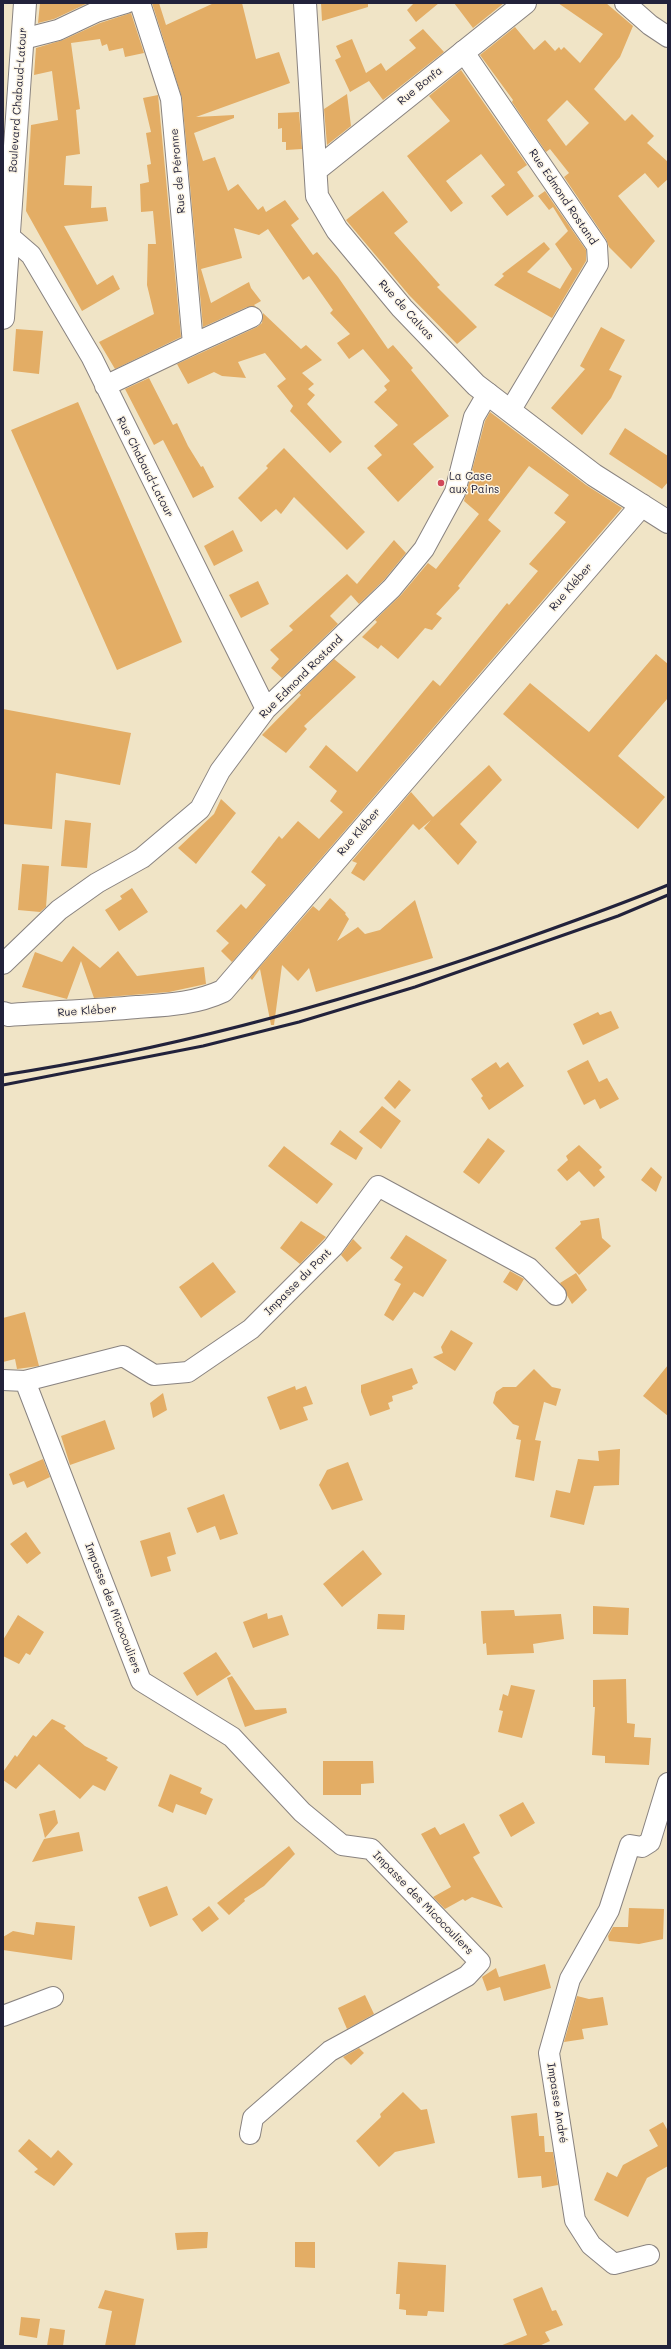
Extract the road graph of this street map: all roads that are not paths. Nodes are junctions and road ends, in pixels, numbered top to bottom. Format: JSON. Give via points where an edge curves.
{"nodes":[{"id":1,"x":25,"y":3,"type":"edge"},
{"id":2,"x":126,"y":3,"type":"edge"},
{"id":3,"x":140,"y":3,"type":"edge"},
{"id":4,"x":305,"y":3,"type":"edge"},
{"id":5,"x":525,"y":3,"type":"edge"},
{"id":6,"x":625,"y":3,"type":"edge"},
{"id":7,"x":668,"y":37,"type":"edge"},
{"id":8,"x":23,"y":39,"type":"junction"},
{"id":9,"x":463,"y":51,"type":"junction"},
{"id":10,"x":316,"y":170,"type":"junction"},
{"id":11,"x":9,"y":236,"type":"junction"},
{"id":12,"x":252,"y":316,"type":"dead end"},
{"id":13,"x":3,"y":318,"type":"edge"},
{"id":14,"x":193,"y":344,"type":"junction"},
{"id":15,"x":105,"y":386,"type":"junction"},
{"id":16,"x":488,"y":393,"type":"junction"},
{"id":17,"x":510,"y":411,"type":"junction"},
{"id":18,"x":642,"y":505,"type":"junction"},
{"id":19,"x":668,"y":522,"type":"edge"},
{"id":20,"x":266,"y":709,"type":"junction"},
{"id":21,"x":3,"y":964,"type":"edge"},
{"id":22,"x":3,"y":995,"type":"edge"},
{"id":23,"x":3,"y":1008,"type":"edge"},
{"id":24,"x":3,"y":1013,"type":"edge"},
{"id":25,"x":556,"y":1295,"type":"dead end"},
{"id":26,"x":3,"y":1380,"type":"edge"},
{"id":27,"x":25,"y":1381,"type":"junction"},
{"id":28,"x":668,"y":1783,"type":"edge"},
{"id":29,"x":52,"y":1998,"type":"dead end"},
{"id":30,"x":3,"y":2016,"type":"edge"},
{"id":31,"x":250,"y":2134,"type":"dead end"},
{"id":32,"x":649,"y":2255,"type":"dead end"}],
"edges":[{"from":1,"to":8,"type":"street","name":"Boulevard Chabaud-Latour"},
{"from":2,"to":8,"type":"street","via":[[96,12],[58,30]]},
{"from":3,"to":14,"type":"street","name":"Rue de Péronne","via":[[171,99]]},
{"from":4,"to":10,"type":"street","name":"Rue de Calvas"},
{"from":5,"to":9,"type":"street","name":"Rue Bonfa"},
{"from":6,"to":7,"type":"street"},
{"from":8,"to":11,"type":"street","name":"Boulevard Chabaud-Latour"},
{"from":9,"to":10,"type":"street","name":"Rue Bonfa"},
{"from":9,"to":17,"type":"street","name":"Rue Edmond Rostand","via":[[597,246],[598,264]]},
{"from":10,"to":16,"type":"street","name":"Rue de Calvas","via":[[317,196],[337,230],[402,308],[476,384]]},
{"from":11,"to":13,"type":"street","name":"Boulevard Chabaud-Latour"},
{"from":11,"to":15,"type":"street","name":"Rue Chabaud-Latour","via":[[31,255],[92,358]]},
{"from":12,"to":14,"type":"street"},
{"from":14,"to":15,"type":"street"},
{"from":15,"to":20,"type":"street","name":"Rue Chabaud-Latour"},
{"from":16,"to":17,"type":"street","name":"Rue de Calvas"},
{"from":16,"to":20,"type":"street","name":"Rue Edmond Rostand","via":[[474,417],[455,492],[424,549],[392,588]]},
{"from":17,"to":18,"type":"street","name":"Rue de Calvas","via":[[594,475]]},
{"from":18,"to":19,"type":"street","name":"Rue de Calvas"},
{"from":18,"to":24,"type":"street","name":"Rue Kléber","via":[[223,991],[205,999],[182,1003],[82,1012],[10,1015]]},
{"from":20,"to":21,"type":"street","name":"Rue Edmond Rostand","via":[[220,771],[200,809],[142,858],[98,883],[60,910]]},
{"from":22,"to":23,"type":"street"},
{"from":25,"to":27,"type":"street","name":"Impasse du Pont","via":[[529,1268],[378,1186],[333,1248],[250,1329],[188,1372],[154,1376],[123,1356]]},
{"from":26,"to":27,"type":"street","name":"Impasse du Pont"},
{"from":27,"to":31,"type":"street","name":"Impasse des Micocouliers","via":[[141,1681],[232,1737],[302,1812],[342,1845],[371,1849],[480,1962],[467,1976],[330,2051],[253,2118]]},
{"from":28,"to":32,"type":"street","name":"Impasse André","via":[[650,1842],[642,1847],[630,1845],[609,1910],[570,1979],[550,2053],[575,2220],[591,2244],[614,2264]]},
{"from":29,"to":30,"type":"street"}]}
